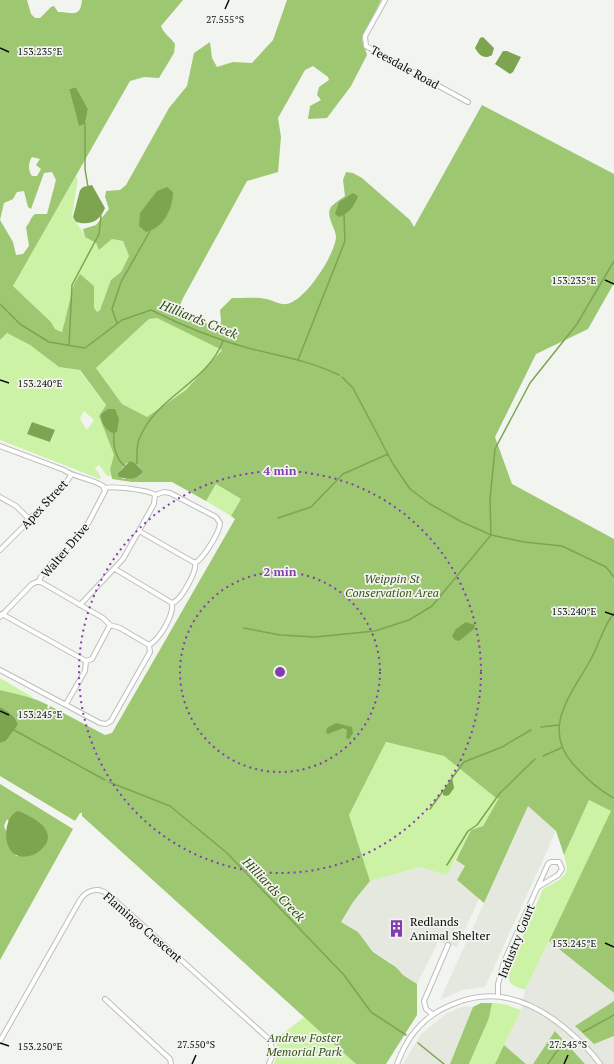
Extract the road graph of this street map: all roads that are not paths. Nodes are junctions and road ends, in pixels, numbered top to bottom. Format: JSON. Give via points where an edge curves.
{"nodes":[{"id":1,"x":385,"y":0,"type":"edge"},
{"id":2,"x":468,"y":102,"type":"dead end"},
{"id":3,"x":0,"y":446,"type":"edge"},
{"id":4,"x":71,"y":475,"type":"junction"},
{"id":5,"x":105,"y":488,"type":"junction"},
{"id":6,"x":155,"y":495,"type":"junction"},
{"id":7,"x":0,"y":497,"type":"edge"},
{"id":8,"x":28,"y":518,"type":"junction"},
{"id":9,"x":139,"y":531,"type":"junction"},
{"id":10,"x":0,"y":550,"type":"edge"},
{"id":11,"x":195,"y":563,"type":"junction"},
{"id":12,"x":115,"y":569,"type":"junction"},
{"id":13,"x":39,"y":581,"type":"junction"},
{"id":14,"x":172,"y":603,"type":"junction"},
{"id":15,"x":80,"y":605,"type":"junction"},
{"id":16,"x":1,"y":616,"type":"edge"},
{"id":17,"x":110,"y":625,"type":"junction"},
{"id":18,"x":149,"y":645,"type":"junction"},
{"id":19,"x":86,"y":661,"type":"junction"},
{"id":20,"x":0,"y":670,"type":"edge"},
{"id":21,"x":66,"y":704,"type":"junction"},
{"id":22,"x":538,"y":887,"type":"junction"},
{"id":23,"x":448,"y":945,"type":"dead end"},
{"id":24,"x":498,"y":996,"type":"junction"},
{"id":25,"x":105,"y":999,"type":"dead end"},
{"id":26,"x":432,"y":1014,"type":"junction"},
{"id":27,"x":0,"y":1041,"type":"edge"},
{"id":28,"x":171,"y":1064,"type":"edge"},
{"id":29,"x":268,"y":1064,"type":"edge"},
{"id":30,"x":397,"y":1064,"type":"edge"},
{"id":31,"x":600,"y":1064,"type":"edge"}],
"edges":[{"from":1,"to":2,"type":"street","name":"Teesdale Road","via":[[365,36],[366,46]]},
{"from":3,"to":4,"type":"street"},
{"from":4,"to":5,"type":"street","via":[[100,483]]},
{"from":4,"to":8,"type":"street","name":"Apex Street","via":[[37,513]]},
{"from":5,"to":6,"type":"street","via":[[148,491]]},
{"from":5,"to":13,"type":"street","name":"Walter Drive","via":[[84,531],[43,572]]},
{"from":6,"to":9,"type":"street","via":[[154,504]]},
{"from":6,"to":11,"type":"street","via":[[170,493],[218,519],[218,530],[202,558]]},
{"from":7,"to":8,"type":"street","via":[[16,506]]},
{"from":8,"to":10,"type":"street","name":"Apex Street","via":[[24,526]]},
{"from":9,"to":11,"type":"street"},
{"from":9,"to":12,"type":"street"},
{"from":11,"to":14,"type":"street","via":[[195,571],[180,599]]},
{"from":12,"to":14,"type":"street"},
{"from":12,"to":15,"type":"street"},
{"from":13,"to":15,"type":"street"},
{"from":13,"to":16,"type":"street","name":"Walter Drive","via":[[32,584]]},
{"from":14,"to":18,"type":"street","via":[[172,612],[156,640]]},
{"from":15,"to":17,"type":"street","via":[[104,618]]},
{"from":16,"to":19,"type":"street"},
{"from":17,"to":18,"type":"street"},
{"from":17,"to":19,"type":"street","via":[[92,659]]},
{"from":18,"to":21,"type":"street","via":[[150,652],[109,722],[100,723]]},
{"from":19,"to":21,"type":"street","via":[[85,671]]},
{"from":20,"to":21,"type":"street","via":[[57,702]]},
{"from":22,"to":22,"type":"street","name":"Industry Court","via":[[548,864],[558,862],[562,869],[560,873]]},
{"from":22,"to":24,"type":"street","name":"Industry Court","via":[[504,962],[498,984]]},
{"from":23,"to":26,"type":"street","via":[[424,1001],[426,1009]]},
{"from":24,"to":26,"type":"street","via":[[462,1000]]},
{"from":24,"to":31,"type":"street","via":[[530,1005],[550,1017],[580,1041]]},
{"from":25,"to":28,"type":"street","via":[[170,1059]]},
{"from":26,"to":30,"type":"street","via":[[410,1038]]},
{"from":27,"to":29,"type":"street","name":"Flamingo Crescent","via":[[80,900],[88,892],[99,890],[109,895],[270,1040],[273,1054]]}]}
